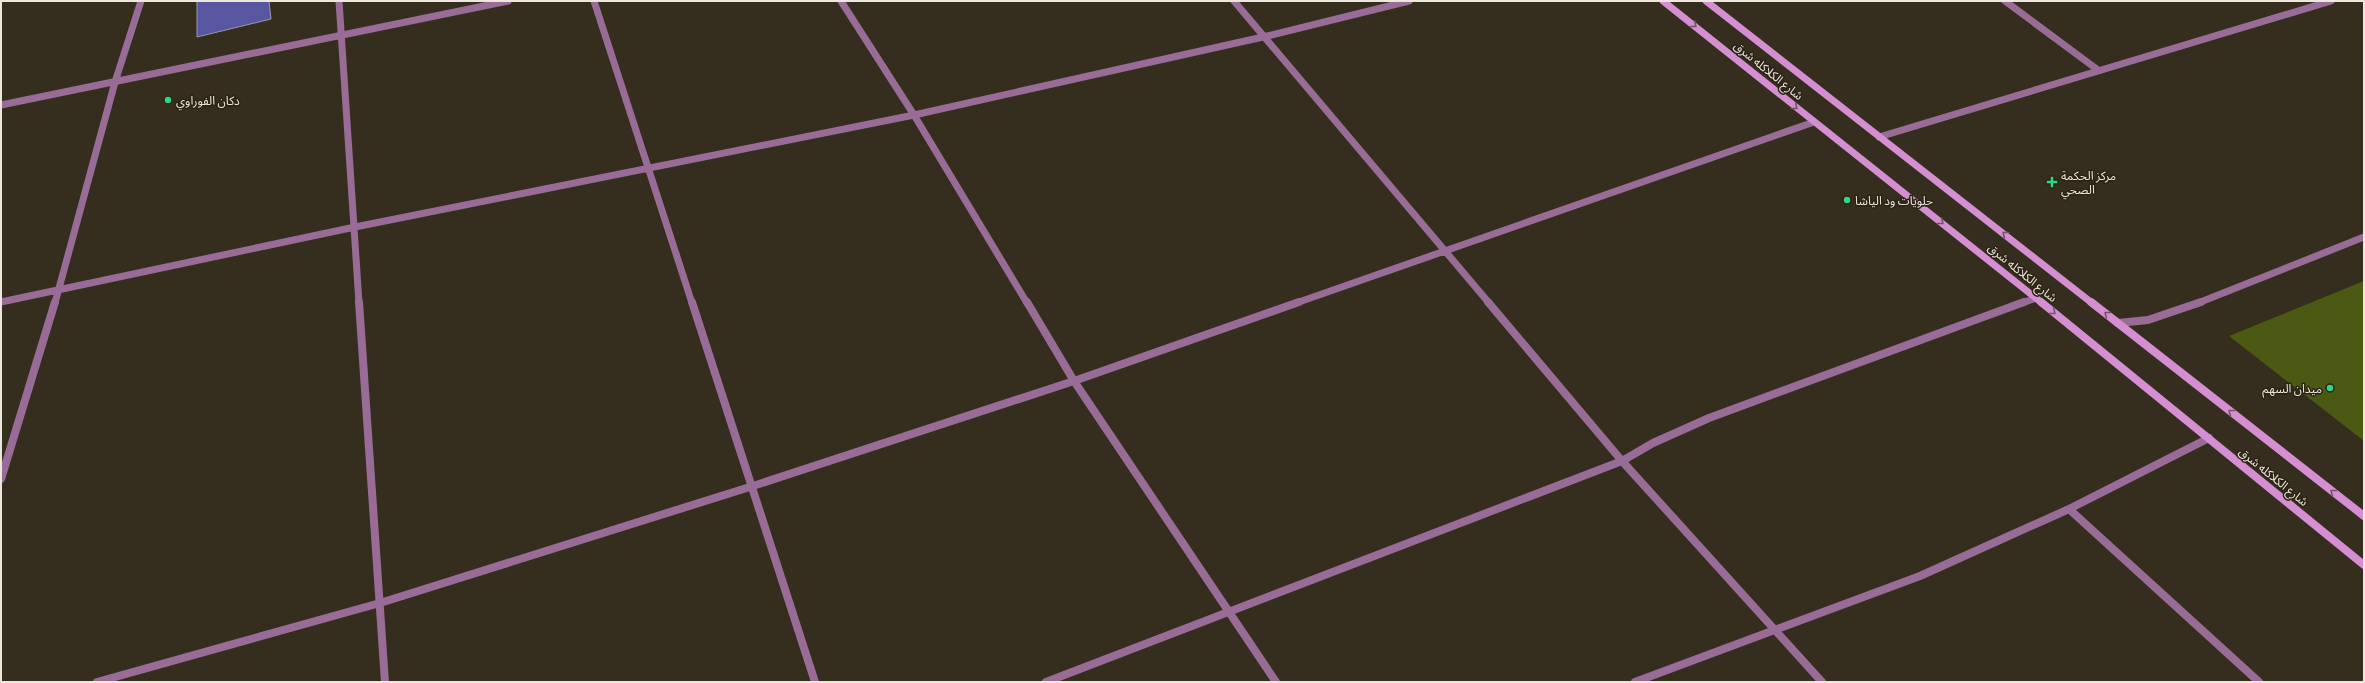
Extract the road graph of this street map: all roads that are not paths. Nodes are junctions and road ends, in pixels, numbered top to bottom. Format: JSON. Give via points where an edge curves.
{"nodes":[{"id":1,"x":141,"y":1,"type":"edge"},
{"id":2,"x":339,"y":1,"type":"edge"},
{"id":3,"x":508,"y":1,"type":"edge"},
{"id":4,"x":594,"y":1,"type":"edge"},
{"id":5,"x":840,"y":1,"type":"edge"},
{"id":6,"x":1234,"y":1,"type":"edge"},
{"id":7,"x":1409,"y":1,"type":"edge"},
{"id":8,"x":1663,"y":1,"type":"edge"},
{"id":9,"x":1706,"y":1,"type":"edge"},
{"id":10,"x":2005,"y":1,"type":"edge"},
{"id":11,"x":2331,"y":1,"type":"edge"},
{"id":12,"x":1263,"y":36,"type":"junction"},
{"id":13,"x":341,"y":37,"type":"junction"},
{"id":14,"x":2098,"y":70,"type":"junction"},
{"id":15,"x":115,"y":82,"type":"junction"},
{"id":16,"x":1,"y":105,"type":"edge"},
{"id":17,"x":914,"y":115,"type":"junction"},
{"id":18,"x":1814,"y":122,"type":"junction"},
{"id":19,"x":1880,"y":137,"type":"junction"},
{"id":20,"x":647,"y":168,"type":"junction"},
{"id":21,"x":355,"y":227,"type":"junction"},
{"id":22,"x":2364,"y":238,"type":"edge"},
{"id":23,"x":1446,"y":251,"type":"junction"},
{"id":24,"x":59,"y":290,"type":"junction"},
{"id":25,"x":2036,"y":298,"type":"junction"},
{"id":26,"x":1,"y":302,"type":"edge"},
{"id":27,"x":2118,"y":323,"type":"junction"},
{"id":28,"x":1074,"y":381,"type":"junction"},
{"id":29,"x":2209,"y":438,"type":"junction"},
{"id":30,"x":1622,"y":461,"type":"junction"},
{"id":31,"x":1,"y":479,"type":"edge"},
{"id":32,"x":753,"y":486,"type":"junction"},
{"id":33,"x":2069,"y":509,"type":"junction"},
{"id":34,"x":2364,"y":516,"type":"edge"},
{"id":35,"x":2364,"y":565,"type":"edge"},
{"id":36,"x":380,"y":603,"type":"junction"},
{"id":37,"x":1231,"y":613,"type":"junction"},
{"id":38,"x":1777,"y":630,"type":"junction"},
{"id":39,"x":97,"y":682,"type":"edge"},
{"id":40,"x":385,"y":682,"type":"edge"},
{"id":41,"x":815,"y":682,"type":"edge"},
{"id":42,"x":1046,"y":682,"type":"edge"},
{"id":43,"x":1276,"y":682,"type":"edge"},
{"id":44,"x":1635,"y":682,"type":"edge"},
{"id":45,"x":1822,"y":682,"type":"edge"},
{"id":46,"x":2259,"y":682,"type":"edge"}],
"edges":[{"from":1,"to":15,"type":"street"},
{"from":2,"to":13,"type":"street"},
{"from":3,"to":13,"type":"street"},
{"from":4,"to":20,"type":"street"},
{"from":5,"to":17,"type":"street"},
{"from":6,"to":12,"type":"street"},
{"from":7,"to":12,"type":"street"},
{"from":8,"to":18,"type":"street","name":"شارع الكلاكله شرق","one_way":true},
{"from":9,"to":19,"type":"street","name":"شارع الكلاكله شرق"},
{"from":10,"to":14,"type":"street"},
{"from":11,"to":14,"type":"street"},
{"from":12,"to":17,"type":"street"},
{"from":12,"to":23,"type":"street"},
{"from":13,"to":15,"type":"street"},
{"from":13,"to":21,"type":"street"},
{"from":14,"to":19,"type":"street"},
{"from":15,"to":16,"type":"street"},
{"from":15,"to":24,"type":"street"},
{"from":17,"to":20,"type":"street"},
{"from":17,"to":28,"type":"street"},
{"from":18,"to":23,"type":"street"},
{"from":18,"to":25,"type":"street","name":"شارع الكلاكله شرق","one_way":true},
{"from":27,"to":19,"type":"street","name":"شارع الكلاكله شرق","one_way":true},
{"from":20,"to":21,"type":"street"},
{"from":20,"to":32,"type":"street"},
{"from":21,"to":24,"type":"street"},
{"from":21,"to":36,"type":"street"},
{"from":22,"to":27,"type":"street","via":[[2194,305],[2148,320]]},
{"from":23,"to":28,"type":"street"},
{"from":23,"to":30,"type":"street"},
{"from":24,"to":26,"type":"street"},
{"from":24,"to":31,"type":"street"},
{"from":25,"to":29,"type":"street","name":"شارع الكلاكله شرق","one_way":true},
{"from":25,"to":30,"type":"street","via":[[1709,418],[1653,443]]},
{"from":34,"to":27,"type":"street","name":"شارع الكلاكله شرق","one_way":true},
{"from":28,"to":32,"type":"street"},
{"from":28,"to":37,"type":"street"},
{"from":29,"to":33,"type":"street"},
{"from":29,"to":35,"type":"street","name":"شارع الكلاكله شرق"},
{"from":30,"to":37,"type":"street"},
{"from":30,"to":38,"type":"street"},
{"from":32,"to":36,"type":"street"},
{"from":32,"to":41,"type":"street"},
{"from":33,"to":38,"type":"street","via":[[1920,576]]},
{"from":33,"to":46,"type":"street"},
{"from":36,"to":39,"type":"street"},
{"from":36,"to":40,"type":"street"},
{"from":37,"to":42,"type":"street"},
{"from":37,"to":43,"type":"street"},
{"from":38,"to":44,"type":"street"},
{"from":38,"to":45,"type":"street"}]}
